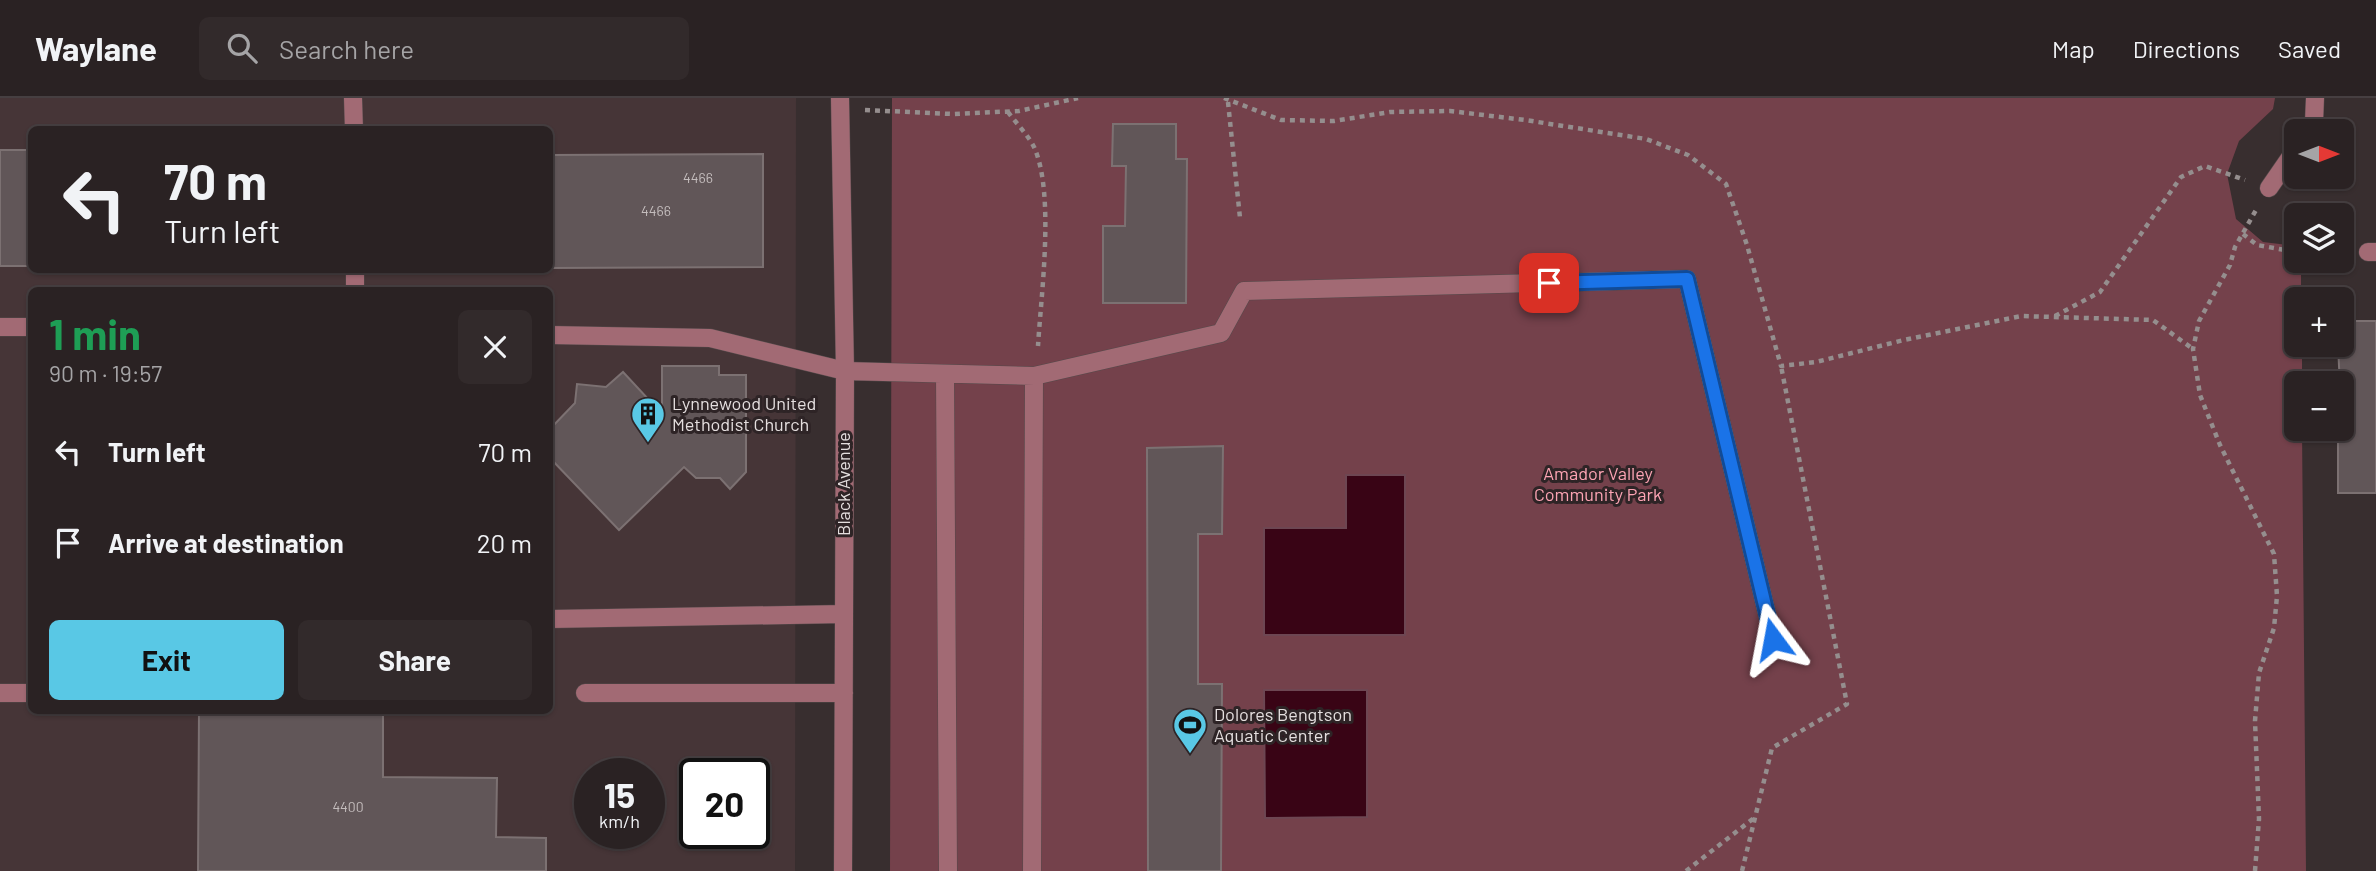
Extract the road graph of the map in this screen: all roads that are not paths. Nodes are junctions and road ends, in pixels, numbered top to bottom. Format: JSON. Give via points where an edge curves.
{"nodes":[{"id":1,"x":353,"y":98,"type":"edge"},
{"id":2,"x":2315,"y":98,"type":"edge"},
{"id":3,"x":840,"y":103,"type":"edge"},
{"id":4,"x":2314,"y":119,"type":"edge"},
{"id":5,"x":354,"y":126,"type":"edge"},
{"id":6,"x":2284,"y":166,"type":"edge"},
{"id":7,"x":2269,"y":188,"type":"road end"},
{"id":8,"x":0,"y":327,"type":"edge"},
{"id":9,"x":28,"y":327,"type":"edge"},
{"id":10,"x":553,"y":335,"type":"edge"},
{"id":11,"x":845,"y":371,"type":"junction"},
{"id":12,"x":946,"y":374,"type":"junction"},
{"id":13,"x":1034,"y":376,"type":"junction"},
{"id":14,"x":844,"y":614,"type":"junction"},
{"id":15,"x":553,"y":619,"type":"edge"},
{"id":16,"x":1773,"y":639,"type":"dead end"},
{"id":17,"x":0,"y":693,"type":"edge"},
{"id":18,"x":28,"y":693,"type":"edge"},
{"id":19,"x":585,"y":693,"type":"dead end"},
{"id":20,"x":844,"y":693,"type":"junction"},
{"id":21,"x":843,"y":871,"type":"edge"},
{"id":22,"x":948,"y":871,"type":"edge"},
{"id":23,"x":1032,"y":871,"type":"edge"}],
"edges":[{"from":1,"to":5,"type":"street"},
{"from":2,"to":4,"type":"street"},
{"from":3,"to":11,"type":"street","name":"Black Avenue"},
{"from":6,"to":7,"type":"street"},
{"from":8,"to":9,"type":"street"},
{"from":10,"to":11,"type":"street","via":[[710,338]]},
{"from":11,"to":12,"type":"street"},
{"from":11,"to":14,"type":"street","name":"Black Avenue"},
{"from":12,"to":13,"type":"street"},
{"from":12,"to":22,"type":"street"},
{"from":13,"to":16,"type":"street","via":[[1221,333],[1244,291],[1687,279]]},
{"from":13,"to":23,"type":"street"},
{"from":14,"to":15,"type":"street"},
{"from":14,"to":20,"type":"street","name":"Black Avenue"},
{"from":17,"to":18,"type":"street"},
{"from":19,"to":20,"type":"street"},
{"from":20,"to":21,"type":"street","name":"Black Avenue"}]}
